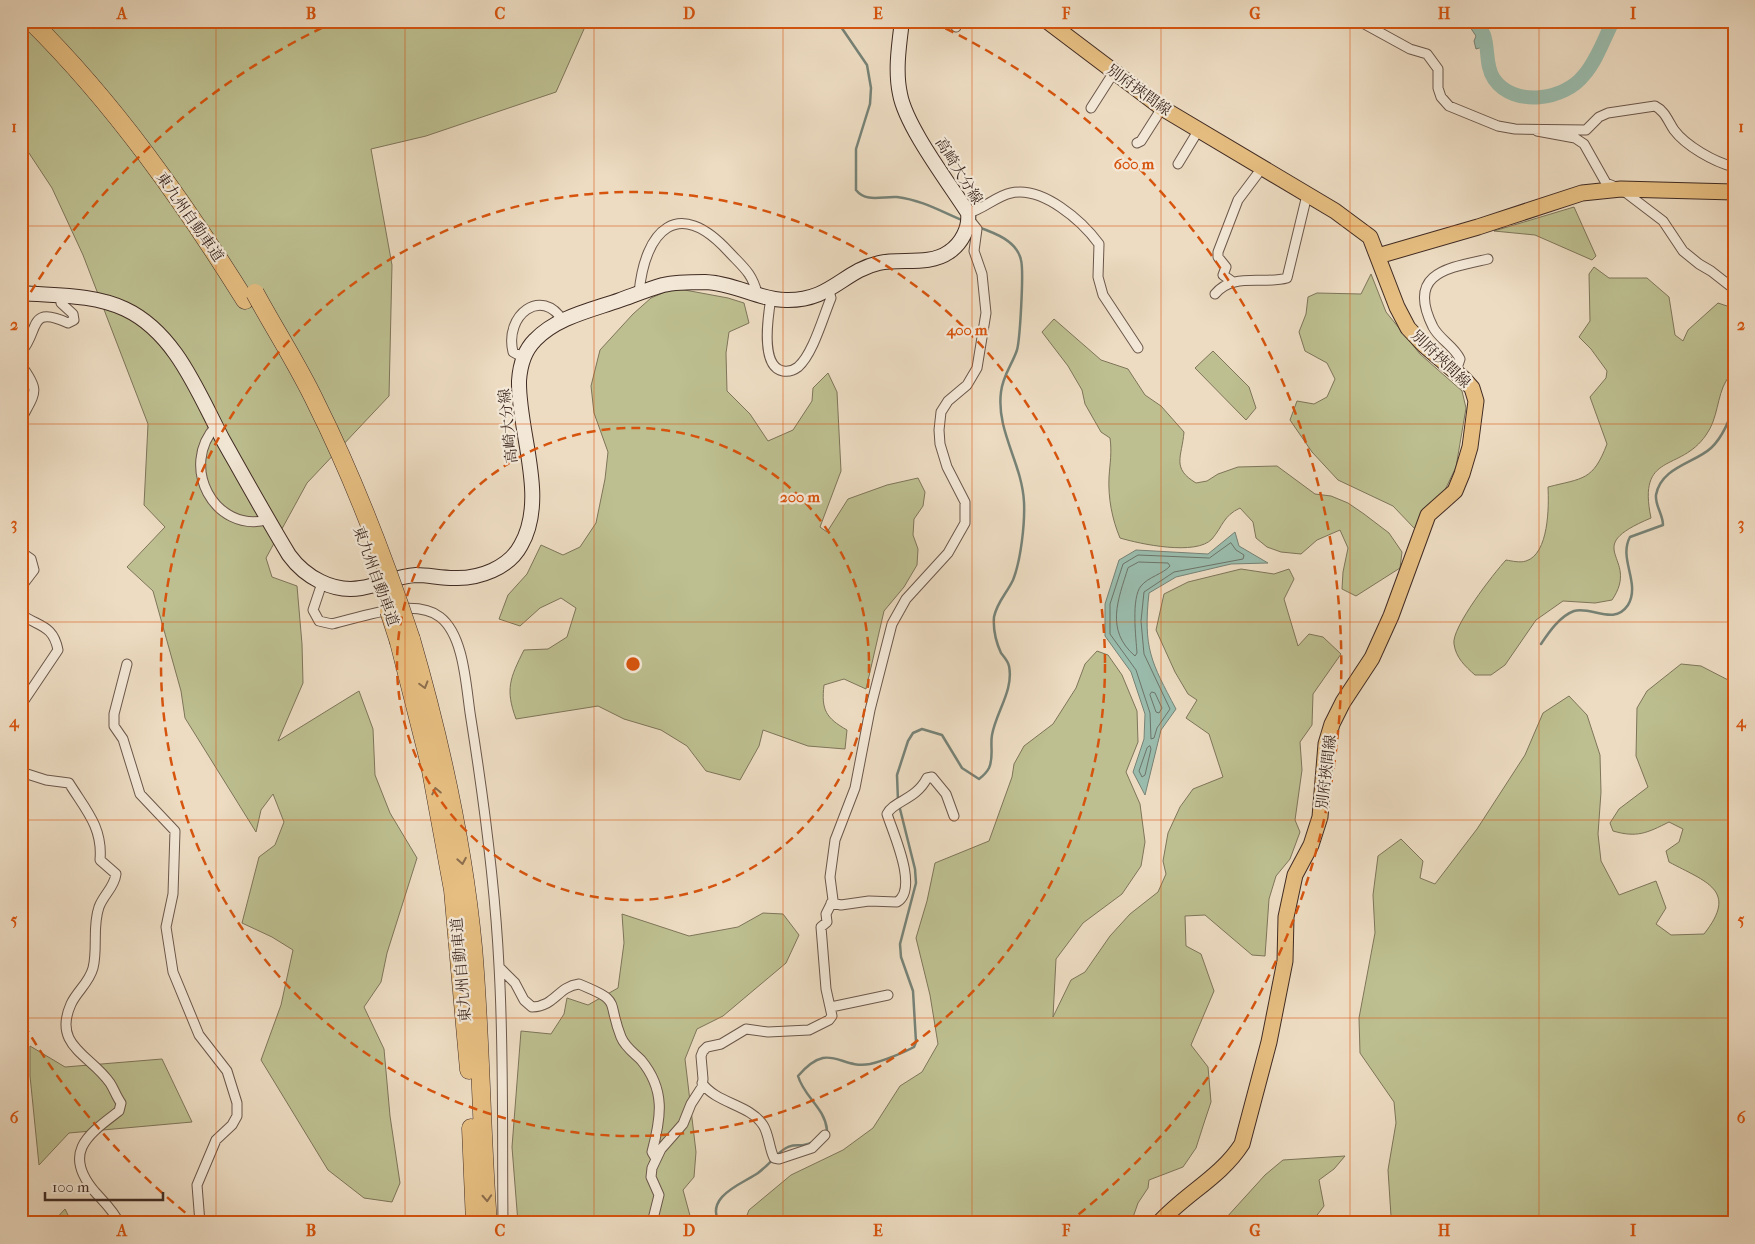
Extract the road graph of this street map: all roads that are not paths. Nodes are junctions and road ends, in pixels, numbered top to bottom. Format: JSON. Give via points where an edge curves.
{"nodes":[{"id":1,"x":31,"y":21,"type":"edge"},
{"id":2,"x":47,"y":21,"type":"edge"},
{"id":3,"x":902,"y":21,"type":"edge"},
{"id":4,"x":1047,"y":21,"type":"edge"},
{"id":5,"x":1358,"y":21,"type":"edge"},
{"id":6,"x":1114,"y":72,"type":"junction"},
{"id":7,"x":1090,"y":108,"type":"dead end"},
{"id":8,"x":1162,"y":108,"type":"junction"},
{"id":9,"x":1532,"y":129,"type":"junction"},
{"id":10,"x":1198,"y":131,"type":"junction"},
{"id":11,"x":1137,"y":143,"type":"dead end"},
{"id":12,"x":1178,"y":164,"type":"dead end"},
{"id":13,"x":1734,"y":167,"type":"edge"},
{"id":14,"x":1262,"y":168,"type":"junction"},
{"id":15,"x":1621,"y":189,"type":"junction"},
{"id":16,"x":1734,"y":192,"type":"edge"},
{"id":17,"x":1307,"y":195,"type":"junction"},
{"id":18,"x":969,"y":216,"type":"junction"},
{"id":19,"x":1378,"y":256,"type":"junction"},
{"id":20,"x":1488,"y":259,"type":"dead end"},
{"id":21,"x":1233,"y":282,"type":"junction"},
{"id":22,"x":1734,"y":288,"type":"edge"},
{"id":23,"x":829,"y":290,"type":"junction"},
{"id":24,"x":21,"y":293,"type":"edge"},
{"id":25,"x":757,"y":293,"type":"junction"},
{"id":26,"x":639,"y":294,"type":"junction"},
{"id":27,"x":1215,"y":294,"type":"dead end"},
{"id":28,"x":60,"y":295,"type":"junction"},
{"id":29,"x":250,"y":296,"type":"junction"},
{"id":30,"x":771,"y":298,"type":"junction"},
{"id":31,"x":563,"y":321,"type":"junction"},
{"id":32,"x":1138,"y":348,"type":"dead end"},
{"id":33,"x":21,"y":352,"type":"edge"},
{"id":34,"x":524,"y":358,"type":"junction"},
{"id":35,"x":21,"y":365,"type":"edge"},
{"id":36,"x":1456,"y":371,"type":"junction"},
{"id":37,"x":21,"y":420,"type":"edge"},
{"id":38,"x":216,"y":426,"type":"junction"},
{"id":39,"x":267,"y":520,"type":"junction"},
{"id":40,"x":21,"y":552,"type":"edge"},
{"id":41,"x":322,"y":583,"type":"junction"},
{"id":42,"x":21,"y":587,"type":"edge"},
{"id":43,"x":21,"y":614,"type":"edge"},
{"id":44,"x":405,"y":640,"type":"junction"},
{"id":45,"x":127,"y":664,"type":"dead end"},
{"id":46,"x":21,"y":705,"type":"edge"},
{"id":47,"x":21,"y":772,"type":"edge"},
{"id":48,"x":954,"y":816,"type":"dead end"},
{"id":49,"x":831,"y":903,"type":"junction"},
{"id":50,"x":499,"y":967,"type":"junction"},
{"id":51,"x":888,"y":995,"type":"dead end"},
{"id":52,"x":831,"y":1007,"type":"junction"},
{"id":53,"x":702,"y":1084,"type":"junction"},
{"id":54,"x":825,"y":1135,"type":"dead end"},
{"id":55,"x":656,"y":1159,"type":"junction"},
{"id":56,"x":119,"y":1223,"type":"edge"},
{"id":57,"x":200,"y":1223,"type":"edge"},
{"id":58,"x":475,"y":1223,"type":"edge"},
{"id":59,"x":488,"y":1223,"type":"edge"},
{"id":60,"x":503,"y":1223,"type":"edge"},
{"id":61,"x":652,"y":1223,"type":"edge"},
{"id":62,"x":1159,"y":1223,"type":"edge"}],
"edges":[{"from":1,"to":29,"type":"highway","name":"東九州自動車道","via":[[109,108]]},
{"from":2,"to":29,"type":"highway","name":"東九州自動車道","via":[[133,119],[219,237]]},
{"from":3,"to":18,"type":"main road","name":"高崎大分線","via":[[898,76],[900,96],[910,122]]},
{"from":4,"to":6,"type":"main road","name":"別府挾間線"},
{"from":5,"to":9,"type":"street","via":[[1410,49],[1427,54],[1438,69],[1438,88],[1449,106],[1498,126]]},
{"from":6,"to":7,"type":"street"},
{"from":6,"to":8,"type":"main road","name":"別府挾間線"},
{"from":8,"to":10,"type":"main road","name":"別府挾間線"},
{"from":8,"to":11,"type":"street"},
{"from":9,"to":13,"type":"street","via":[[1586,130],[1608,113],[1655,106],[1661,109],[1674,130],[1692,148]]},
{"from":9,"to":15,"type":"street","via":[[1575,138],[1584,144],[1606,183]]},
{"from":10,"to":12,"type":"street"},
{"from":10,"to":14,"type":"main road","name":"別府挾間線"},
{"from":14,"to":17,"type":"main road","name":"別府挾間線"},
{"from":14,"to":21,"type":"street","via":[[1235,206],[1218,252],[1226,267],[1223,275]]},
{"from":15,"to":16,"type":"main road"},
{"from":15,"to":19,"type":"main road","via":[[1582,193],[1478,228]]},
{"from":15,"to":22,"type":"street","via":[[1662,221],[1683,251]]},
{"from":17,"to":19,"type":"main road","name":"別府挾間線","via":[[1370,236]]},
{"from":17,"to":21,"type":"street","via":[[1287,278]]},
{"from":18,"to":23,"type":"main road","name":"高崎大分線","via":[[960,241],[949,252],[932,260],[877,263]]},
{"from":18,"to":32,"type":"street","via":[[1003,196],[1018,192],[1050,201],[1077,219],[1099,244],[1098,277],[1103,295]]},
{"from":18,"to":49,"type":"street","via":[[977,229],[974,256],[982,274],[986,313],[977,368],[967,385],[948,401],[941,412],[939,430],[947,467],[965,502],[964,523],[948,553],[906,599],[892,624],[870,710],[855,788],[835,840],[830,877]]},
{"from":19,"to":36,"type":"main road","name":"別府挾間線","via":[[1408,328]]},
{"from":20,"to":36,"type":"street","via":[[1443,271],[1427,283],[1424,295],[1433,326],[1460,359]]},
{"from":21,"to":27,"type":"street"},
{"from":23,"to":30,"type":"main road","name":"高崎大分線","via":[[811,298]]},
{"from":23,"to":30,"type":"street","via":[[831,298],[808,352],[799,366],[785,372],[770,362]]},
{"from":24,"to":28,"type":"main road","name":"高崎大分線"},
{"from":25,"to":26,"type":"main road","name":"高崎大分線","via":[[705,282],[664,285]]},
{"from":25,"to":26,"type":"street","via":[[753,278],[719,241],[695,226],[678,224],[663,229],[648,249]]},
{"from":25,"to":30,"type":"main road","name":"高崎大分線"},
{"from":26,"to":31,"type":"main road","name":"高崎大分線"},
{"from":28,"to":33,"type":"street","via":[[74,320],[68,323],[45,316],[38,319],[30,342]]},
{"from":28,"to":38,"type":"main road","name":"高崎大分線","via":[[105,301],[134,314],[152,327],[182,363]]},
{"from":29,"to":44,"type":"highway","name":"東九州自動車道","bridge":true,"via":[[335,471]]},
{"from":31,"to":34,"type":"main road","name":"高崎大分線","via":[[539,336]]},
{"from":31,"to":34,"type":"street","via":[[553,310],[532,306],[524,310],[514,325],[512,340],[513,352]]},
{"from":34,"to":41,"type":"main road","name":"高崎大分線","via":[[519,389],[532,514],[521,545],[511,559],[498,568],[468,578],[418,575],[358,588],[339,588]]},
{"from":35,"to":37,"type":"street","via":[[34,383],[35,390]]},
{"from":36,"to":62,"type":"main road","name":"別府挾間線","via":[[1472,388],[1476,401],[1470,447],[1455,491],[1428,515],[1372,658],[1332,724],[1326,744],[1320,817],[1311,845],[1295,875],[1286,916],[1285,961],[1269,1042],[1242,1144],[1233,1158],[1212,1178]]},
{"from":38,"to":39,"type":"main road","name":"高崎大分線"},
{"from":38,"to":39,"type":"street","via":[[208,438],[200,469],[206,490],[236,519]]},
{"from":39,"to":41,"type":"main road","name":"高崎大分線","via":[[293,561]]},
{"from":40,"to":42,"type":"street","via":[[31,559],[34,570]]},
{"from":41,"to":50,"type":"street","via":[[313,610],[319,621],[332,624],[410,607],[424,608],[440,616],[450,626],[459,646],[479,772],[495,903]]},
{"from":43,"to":46,"type":"street","via":[[47,628],[58,650]]},
{"from":58,"to":44,"type":"highway","name":"東九州自動車道","one_way":true,"via":[[466,1023],[454,890]]},
{"from":44,"to":59,"type":"highway","name":"東九州自動車道","one_way":true,"via":[[443,761],[466,885],[478,1020]]},
{"from":45,"to":57,"type":"street","via":[[114,726],[122,738],[140,794],[175,831],[173,894],[166,928],[173,972],[199,1035],[227,1072],[237,1103],[237,1116],[216,1140],[197,1184]]},
{"from":47,"to":56,"type":"street","via":[[68,783],[99,833],[102,844],[100,860],[116,874],[115,884],[99,905],[93,968],[87,983],[72,1002],[66,1023],[75,1047],[110,1083],[121,1103],[119,1110],[87,1137],[79,1159],[89,1184]]},
{"from":48,"to":49,"type":"street","via":[[940,784],[932,777],[927,778],[917,793],[890,808],[887,814],[907,877],[903,896],[897,902]]},
{"from":49,"to":52,"type":"street","via":[[826,914],[827,922],[821,927],[826,989]]},
{"from":50,"to":55,"type":"street","via":[[532,1007],[542,1007],[564,989],[579,984],[605,995],[611,1002],[621,1038],[648,1070],[657,1091],[661,1119],[652,1152]]},
{"from":50,"to":60,"type":"street"},
{"from":51,"to":52,"type":"street"},
{"from":52,"to":53,"type":"street","via":[[833,1012],[829,1020],[809,1030],[768,1032],[746,1029],[721,1044],[707,1047],[701,1056]]},
{"from":53,"to":54,"type":"street","via":[[715,1097],[744,1110],[764,1126],[774,1158],[812,1148]]},
{"from":53,"to":55,"type":"street","via":[[683,1124]]},
{"from":55,"to":61,"type":"street","via":[[651,1176],[659,1195]]}]}
